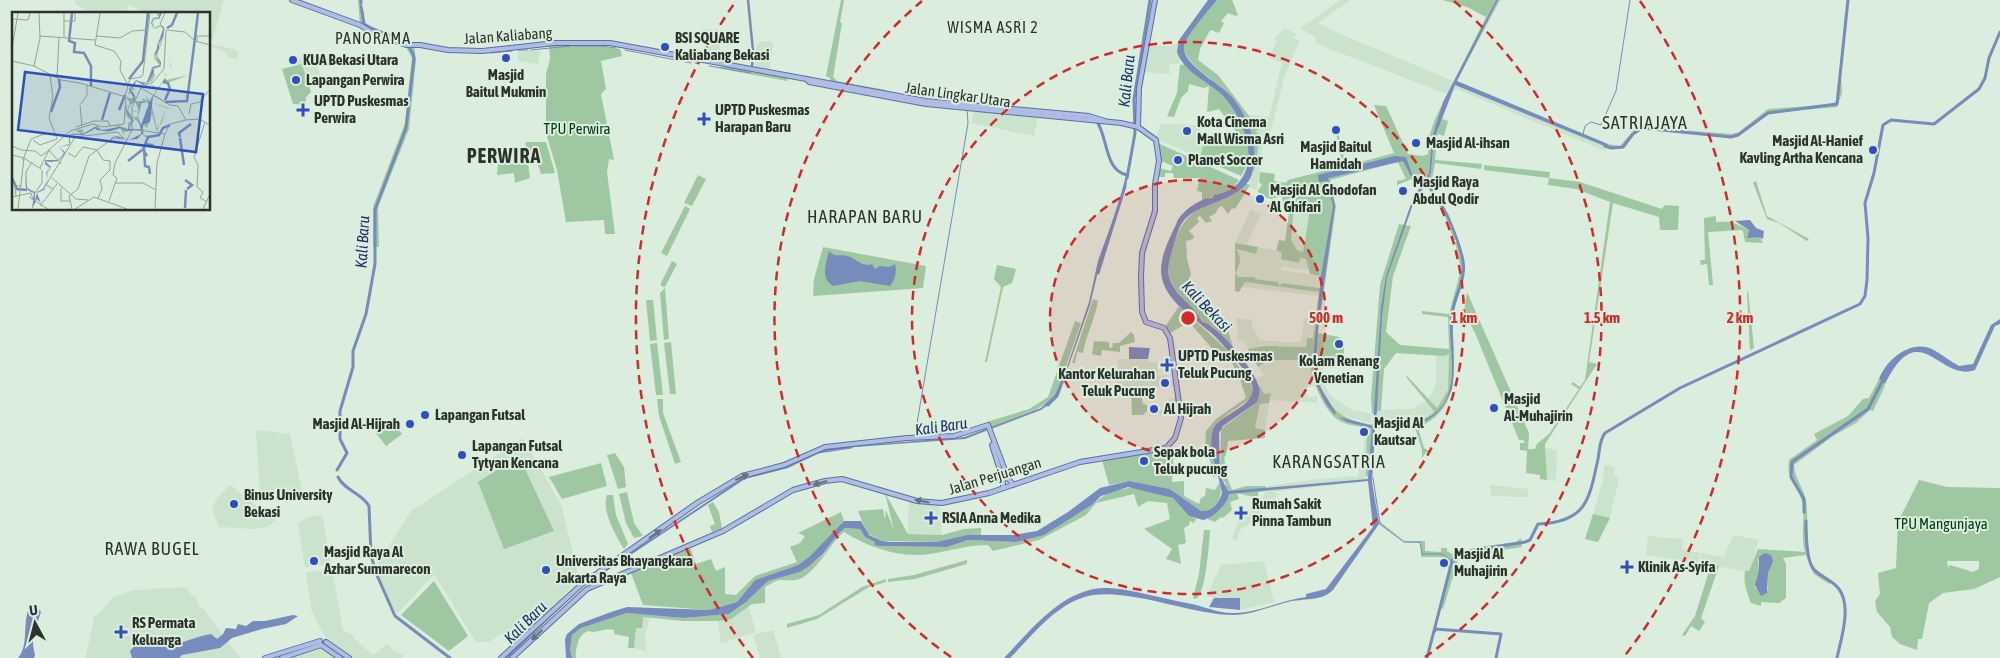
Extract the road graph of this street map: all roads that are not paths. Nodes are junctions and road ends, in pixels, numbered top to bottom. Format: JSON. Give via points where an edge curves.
{"nodes":[{"id":1,"x":292,"y":0,"type":"edge"},
{"id":2,"x":1155,"y":0,"type":"edge"},
{"id":3,"x":703,"y":61,"type":"joint"},
{"id":4,"x":926,"y":103,"type":"junction"},
{"id":5,"x":997,"y":110,"type":"junction"},
{"id":6,"x":1107,"y":122,"type":"junction"},
{"id":7,"x":1136,"y":127,"type":"junction"},
{"id":8,"x":1159,"y":161,"type":"joint"},
{"id":9,"x":988,"y":430,"type":"junction"},
{"id":10,"x":1013,"y":485,"type":"junction"},
{"id":11,"x":1003,"y":488,"type":"junction"},
{"id":12,"x":570,"y":598,"type":"junction"},
{"id":13,"x":550,"y":613,"type":"junction"},
{"id":14,"x":554,"y":618,"type":"junction"},
{"id":15,"x":523,"y":642,"type":"junction"},
{"id":16,"x":323,"y":644,"type":"junction"},
{"id":17,"x":265,"y":658,"type":"edge"},
{"id":18,"x":282,"y":658,"type":"edge"},
{"id":19,"x":340,"y":658,"type":"edge"},
{"id":20,"x":350,"y":658,"type":"edge"},
{"id":21,"x":501,"y":658,"type":"edge"},
{"id":22,"x":512,"y":658,"type":"edge"}],
"edges":[{"from":1,"to":3,"type":"main road","name":"Jalan Kaliabang","via":[[406,45],[484,51],[555,43],[610,43]]},
{"from":2,"to":7,"type":"main road","via":[[1139,88]]},
{"from":3,"to":4,"type":"main road","name":"Jalan Lingkar Utara"},
{"from":4,"to":5,"type":"main road","name":"Jalan Lingkar Utara"},
{"from":4,"to":5,"type":"main road","name":"Jalan Lingkar Utara"},
{"from":5,"to":6,"type":"main road","name":"Jalan Lingkar Utara"},
{"from":5,"to":6,"type":"main road","name":"Jalan Lingkar Utara","via":[[1089,116]]},
{"from":6,"to":7,"type":"main road","name":"Jalan Lingkar Utara"},
{"from":7,"to":8,"type":"main road","name":"Jalan Lingkar Utara","via":[[1156,140]]},
{"from":8,"to":10,"type":"main road","name":"Jalan Perjuangan","via":[[1154,211],[1142,253],[1141,308],[1146,322],[1164,328],[1170,338],[1181,410],[1175,438],[1164,449],[1080,462]]},
{"from":9,"to":10,"type":"main road"},
{"from":9,"to":11,"type":"main road"},
{"from":12,"to":9,"type":"main road","name":"Jalan Perjuangan","one_way":true,"via":[[699,502],[742,476],[784,465],[825,447]]},
{"from":10,"to":11,"type":"main road","name":"Jalan Perjuangan"},
{"from":11,"to":12,"type":"main road","name":"Jalan Perjuangan","one_way":true,"via":[[968,499],[936,503],[917,501],[842,480],[826,481],[788,493],[723,532]]},
{"from":12,"to":13,"type":"main road","name":"Jalan Perjuangan"},
{"from":12,"to":14,"type":"main road","name":"Jalan Perjuangan"},
{"from":13,"to":14,"type":"main road"},
{"from":13,"to":15,"type":"main road","name":"Jalan Perjuangan"},
{"from":14,"to":15,"type":"main road","name":"Jalan Perjuangan","one_way":true},
{"from":15,"to":21,"type":"main road","name":"Jalan Perjuangan"},
{"from":15,"to":22,"type":"main road","name":"Jalan Perjuangan"},
{"from":16,"to":17,"type":"main road"},
{"from":16,"to":18,"type":"main road"},
{"from":16,"to":19,"type":"main road"},
{"from":16,"to":20,"type":"main road","via":[[331,644]]}]}
